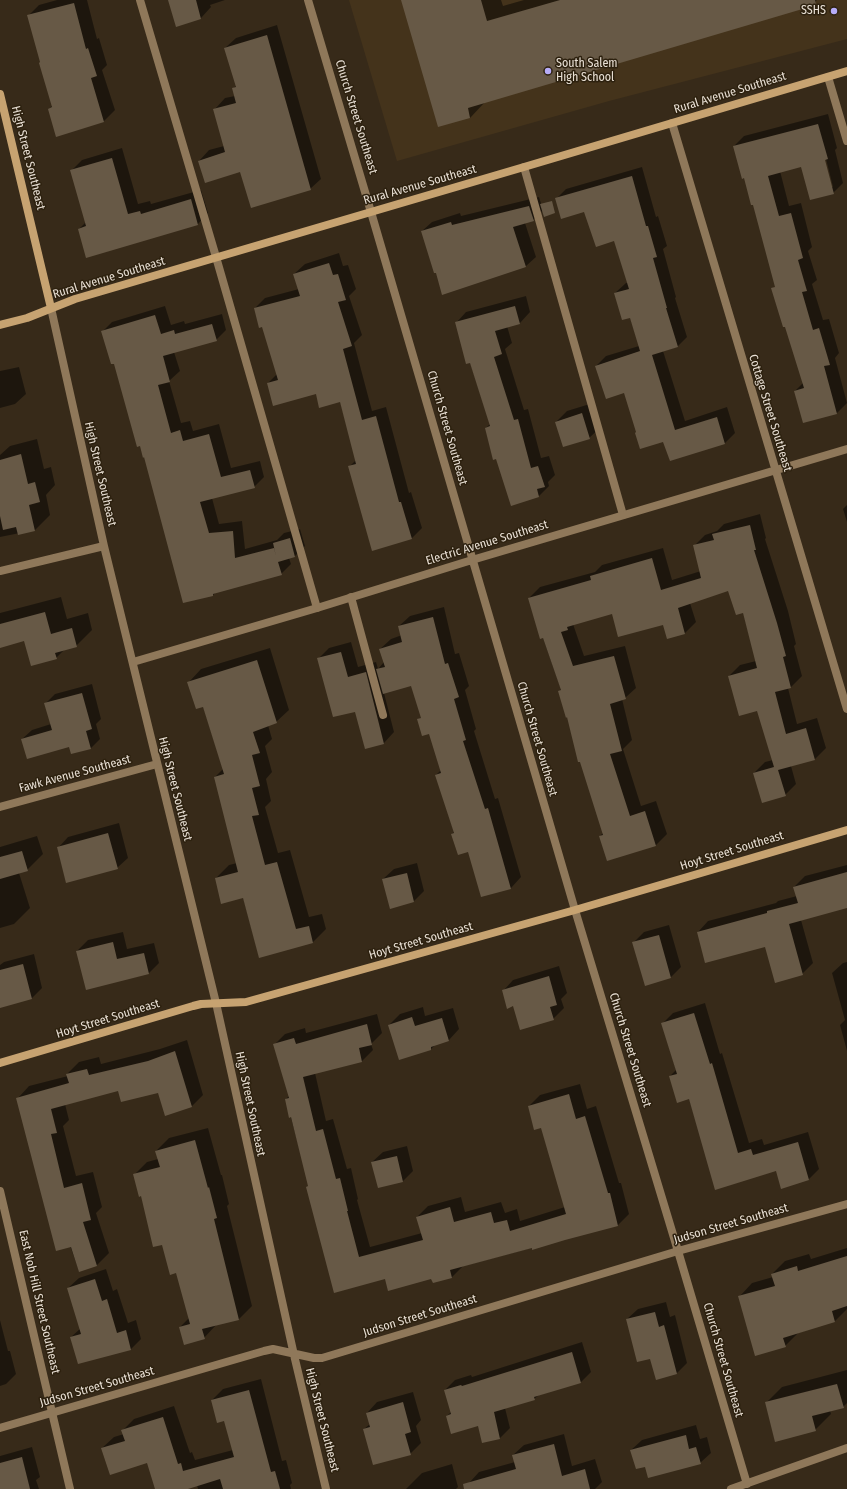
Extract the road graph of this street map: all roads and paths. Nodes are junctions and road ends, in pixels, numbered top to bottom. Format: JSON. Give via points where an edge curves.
{"nodes":[{"id":1,"x":140,"y":0,"type":"edge"},
{"id":2,"x":308,"y":0,"type":"edge"},
{"id":3,"x":847,"y":71,"type":"edge"},
{"id":4,"x":828,"y":77,"type":"junction"},
{"id":5,"x":0,"y":94,"type":"edge"},
{"id":6,"x":672,"y":123,"type":"junction"},
{"id":7,"x":847,"y":141,"type":"edge"},
{"id":8,"x":524,"y":168,"type":"junction"},
{"id":9,"x":371,"y":212,"type":"junction"},
{"id":10,"x":216,"y":257,"type":"junction"},
{"id":11,"x":51,"y":308,"type":"junction"},
{"id":12,"x":0,"y":325,"type":"edge"},
{"id":13,"x":847,"y":449,"type":"edge"},
{"id":14,"x":775,"y":470,"type":"junction"},
{"id":15,"x":623,"y":515,"type":"junction"},
{"id":16,"x":104,"y":546,"type":"junction"},
{"id":17,"x":472,"y":560,"type":"junction"},
{"id":18,"x":0,"y":571,"type":"edge"},
{"id":19,"x":351,"y":597,"type":"junction"},
{"id":20,"x":317,"y":608,"type":"junction"},
{"id":21,"x":133,"y":662,"type":"junction"},
{"id":22,"x":847,"y":709,"type":"edge"},
{"id":23,"x":383,"y":715,"type":"dead end"},
{"id":24,"x":157,"y":764,"type":"junction"},
{"id":25,"x":0,"y":807,"type":"edge"},
{"id":26,"x":847,"y":830,"type":"edge"},
{"id":27,"x":575,"y":910,"type":"junction"},
{"id":28,"x":216,"y":1003,"type":"junction"},
{"id":29,"x":0,"y":1064,"type":"edge"},
{"id":30,"x":0,"y":1191,"type":"edge"},
{"id":31,"x":847,"y":1204,"type":"edge"},
{"id":32,"x":678,"y":1251,"type":"junction"},
{"id":33,"x":294,"y":1355,"type":"junction"},
{"id":34,"x":53,"y":1413,"type":"junction"},
{"id":35,"x":0,"y":1428,"type":"edge"},
{"id":36,"x":847,"y":1448,"type":"edge"},
{"id":37,"x":747,"y":1484,"type":"junction"},
{"id":38,"x":70,"y":1489,"type":"edge"},
{"id":39,"x":326,"y":1489,"type":"edge"},
{"id":40,"x":731,"y":1489,"type":"edge"}],
"edges":[{"from":1,"to":10,"type":"street"},
{"from":2,"to":9,"type":"street","name":"Church Street Southeast"},
{"from":3,"to":4,"type":"street","name":"Rural Avenue Southeast"},
{"from":4,"to":6,"type":"street","name":"Rural Avenue Southeast"},
{"from":4,"to":7,"type":"street"},
{"from":5,"to":11,"type":"street","name":"High Street Southeast"},
{"from":6,"to":8,"type":"street","name":"Rural Avenue Southeast"},
{"from":6,"to":14,"type":"street","name":"Cottage Street Southeast"},
{"from":8,"to":9,"type":"street","name":"Rural Avenue Southeast"},
{"from":8,"to":15,"type":"street"},
{"from":9,"to":10,"type":"street","name":"Rural Avenue Southeast"},
{"from":9,"to":17,"type":"street","name":"Church Street Southeast"},
{"from":10,"to":11,"type":"street","name":"Rural Avenue Southeast"},
{"from":10,"to":20,"type":"street"},
{"from":11,"to":12,"type":"street","name":"Rural Avenue Southeast"},
{"from":11,"to":16,"type":"street","name":"High Street Southeast"},
{"from":13,"to":14,"type":"street","name":"Electric Avenue Southeast"},
{"from":14,"to":15,"type":"street","name":"Electric Avenue Southeast"},
{"from":14,"to":22,"type":"street","name":"Cottage Street Southeast"},
{"from":15,"to":17,"type":"street","name":"Electric Avenue Southeast"},
{"from":16,"to":18,"type":"street"},
{"from":16,"to":21,"type":"street","name":"High Street Southeast"},
{"from":17,"to":19,"type":"street","name":"Electric Avenue Southeast"},
{"from":17,"to":27,"type":"street","name":"Church Street Southeast"},
{"from":19,"to":20,"type":"street","name":"Electric Avenue Southeast"},
{"from":19,"to":23,"type":"street"},
{"from":20,"to":21,"type":"street","name":"Electric Avenue Southeast"},
{"from":21,"to":24,"type":"street","name":"High Street Southeast"},
{"from":24,"to":25,"type":"street","name":"Fawk Avenue Southeast"},
{"from":24,"to":28,"type":"street","name":"High Street Southeast"},
{"from":26,"to":27,"type":"street","name":"Hoyt Street Southeast"},
{"from":27,"to":28,"type":"street","name":"Hoyt Street Southeast","via":[[246,1002]]},
{"from":27,"to":32,"type":"street","name":"Church Street Southeast"},
{"from":28,"to":29,"type":"street","name":"Hoyt Street Southeast","via":[[193,1006]]},
{"from":28,"to":33,"type":"street","name":"High Street Southeast"},
{"from":30,"to":34,"type":"street","name":"East Nob Hill Street Southeast"},
{"from":31,"to":32,"type":"street","name":"Judson Street Southeast"},
{"from":32,"to":33,"type":"street","name":"Judson Street Southeast","via":[[322,1358]]},
{"from":32,"to":37,"type":"street","name":"Church Street Southeast"},
{"from":33,"to":34,"type":"street","name":"Judson Street Southeast","via":[[273,1349],[264,1350]]},
{"from":33,"to":39,"type":"street","name":"High Street Southeast"},
{"from":34,"to":35,"type":"street","name":"Judson Street Southeast"},
{"from":34,"to":38,"type":"street","name":"East Nob Hill Street Southeast"},
{"from":36,"to":37,"type":"street"},
{"from":37,"to":40,"type":"street"}]}
